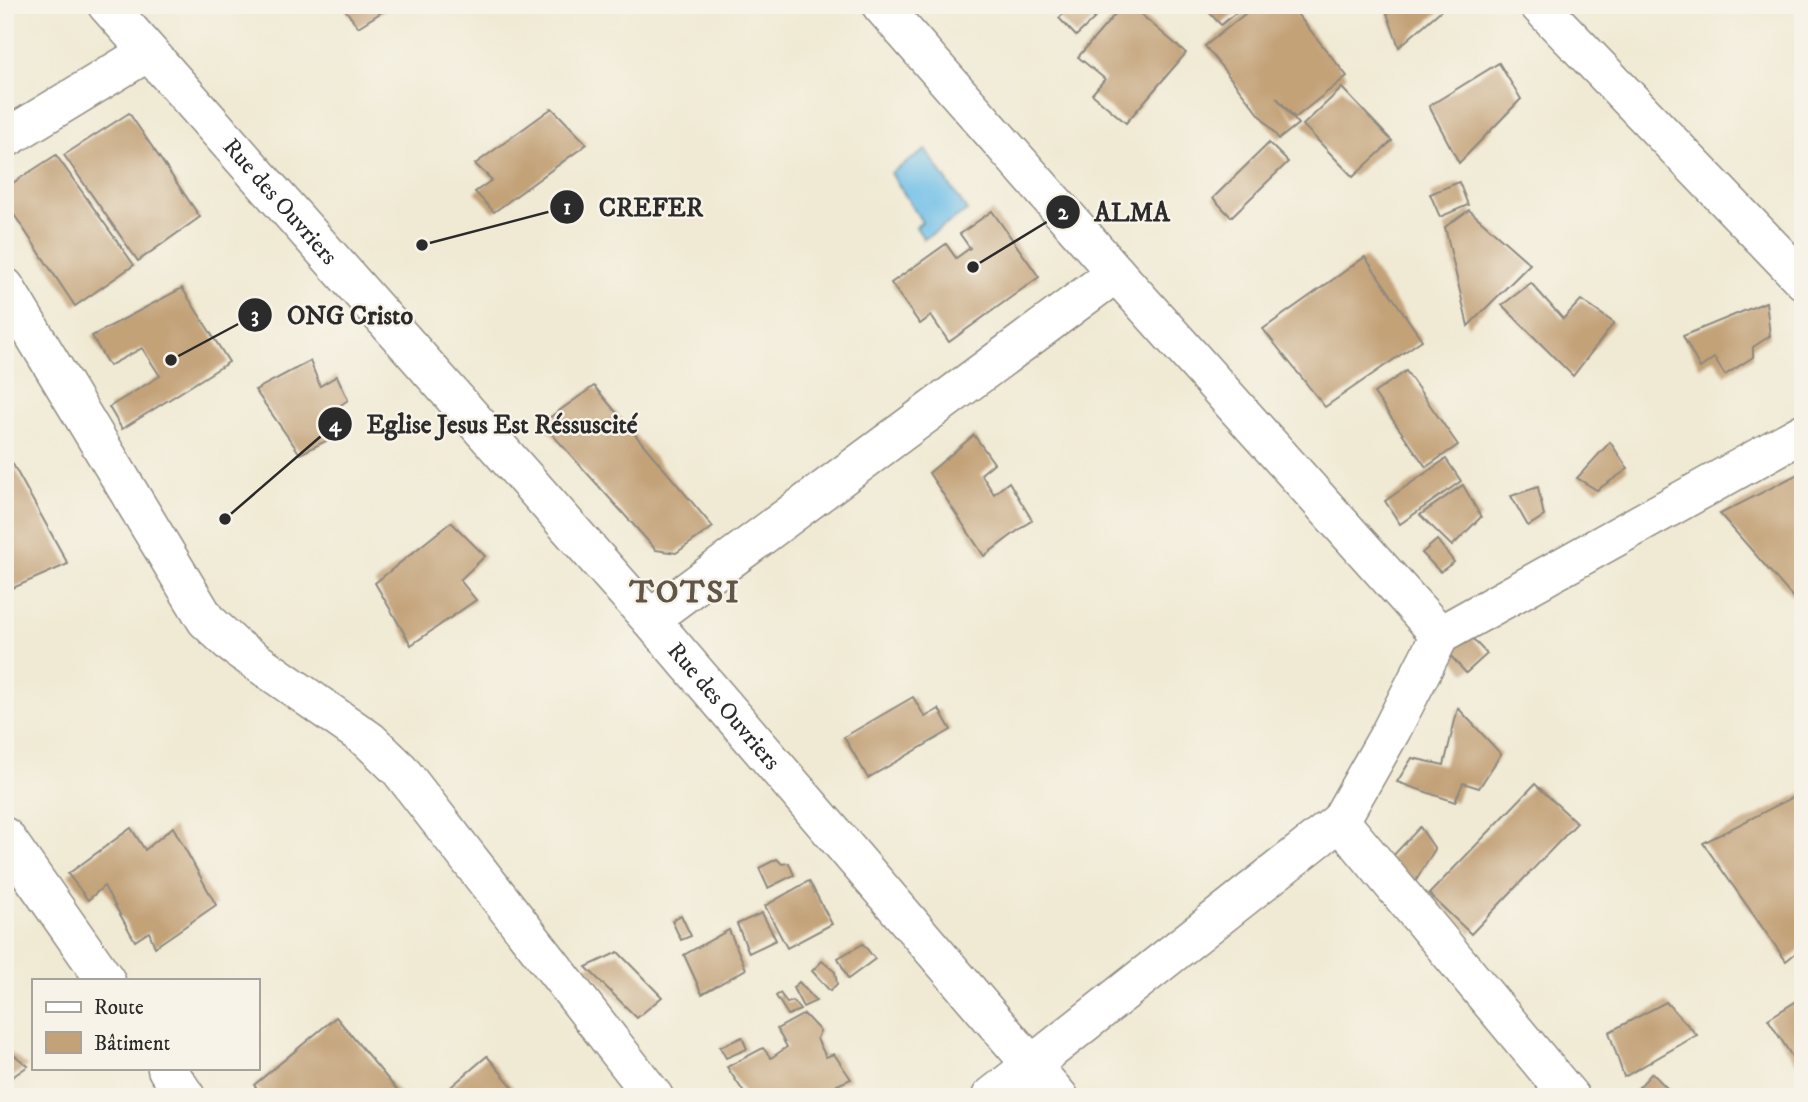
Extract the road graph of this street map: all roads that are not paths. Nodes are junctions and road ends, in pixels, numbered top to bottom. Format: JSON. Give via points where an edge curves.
{"nodes":[{"id":1,"x":107,"y":5,"type":"edge"},
{"id":2,"x":881,"y":5,"type":"edge"},
{"id":3,"x":1539,"y":5,"type":"edge"},
{"id":4,"x":148,"y":52,"type":"junction"},
{"id":5,"x":5,"y":139,"type":"edge"},
{"id":6,"x":1116,"y":273,"type":"junction"},
{"id":7,"x":1803,"y":280,"type":"edge"},
{"id":8,"x":5,"y":287,"type":"edge"},
{"id":9,"x":1803,"y":433,"type":"edge"},
{"id":10,"x":650,"y":619,"type":"junction"},
{"id":11,"x":1440,"y":635,"type":"junction"},
{"id":12,"x":1340,"y":821,"type":"junction"},
{"id":13,"x":5,"y":837,"type":"edge"},
{"id":14,"x":105,"y":979,"type":"edge"},
{"id":15,"x":1032,"y":1064,"type":"junction"},
{"id":16,"x":168,"y":1070,"type":"edge"},
{"id":17,"x":186,"y":1097,"type":"edge"},
{"id":18,"x":654,"y":1097,"type":"edge"},
{"id":19,"x":991,"y":1097,"type":"edge"},
{"id":20,"x":1059,"y":1097,"type":"edge"},
{"id":21,"x":1570,"y":1097,"type":"edge"}],
"edges":[{"from":1,"to":4,"type":"street","name":"Rue des Ouvriers"},
{"from":2,"to":6,"type":"street"},
{"from":3,"to":7,"type":"street"},
{"from":4,"to":5,"type":"street"},
{"from":4,"to":10,"type":"street","name":"Rue des Ouvriers"},
{"from":6,"to":10,"type":"street"},
{"from":6,"to":11,"type":"street"},
{"from":8,"to":18,"type":"street","via":[[206,620],[234,646],[369,740],[400,770]]},
{"from":9,"to":11,"type":"street"},
{"from":10,"to":15,"type":"street","name":"Rue des Ouvriers"},
{"from":11,"to":12,"type":"street"},
{"from":12,"to":15,"type":"street"},
{"from":12,"to":21,"type":"street"},
{"from":13,"to":14,"type":"street"},
{"from":15,"to":19,"type":"street"},
{"from":15,"to":20,"type":"street","name":"Rue des Ouvriers"},
{"from":16,"to":17,"type":"street"}]}
